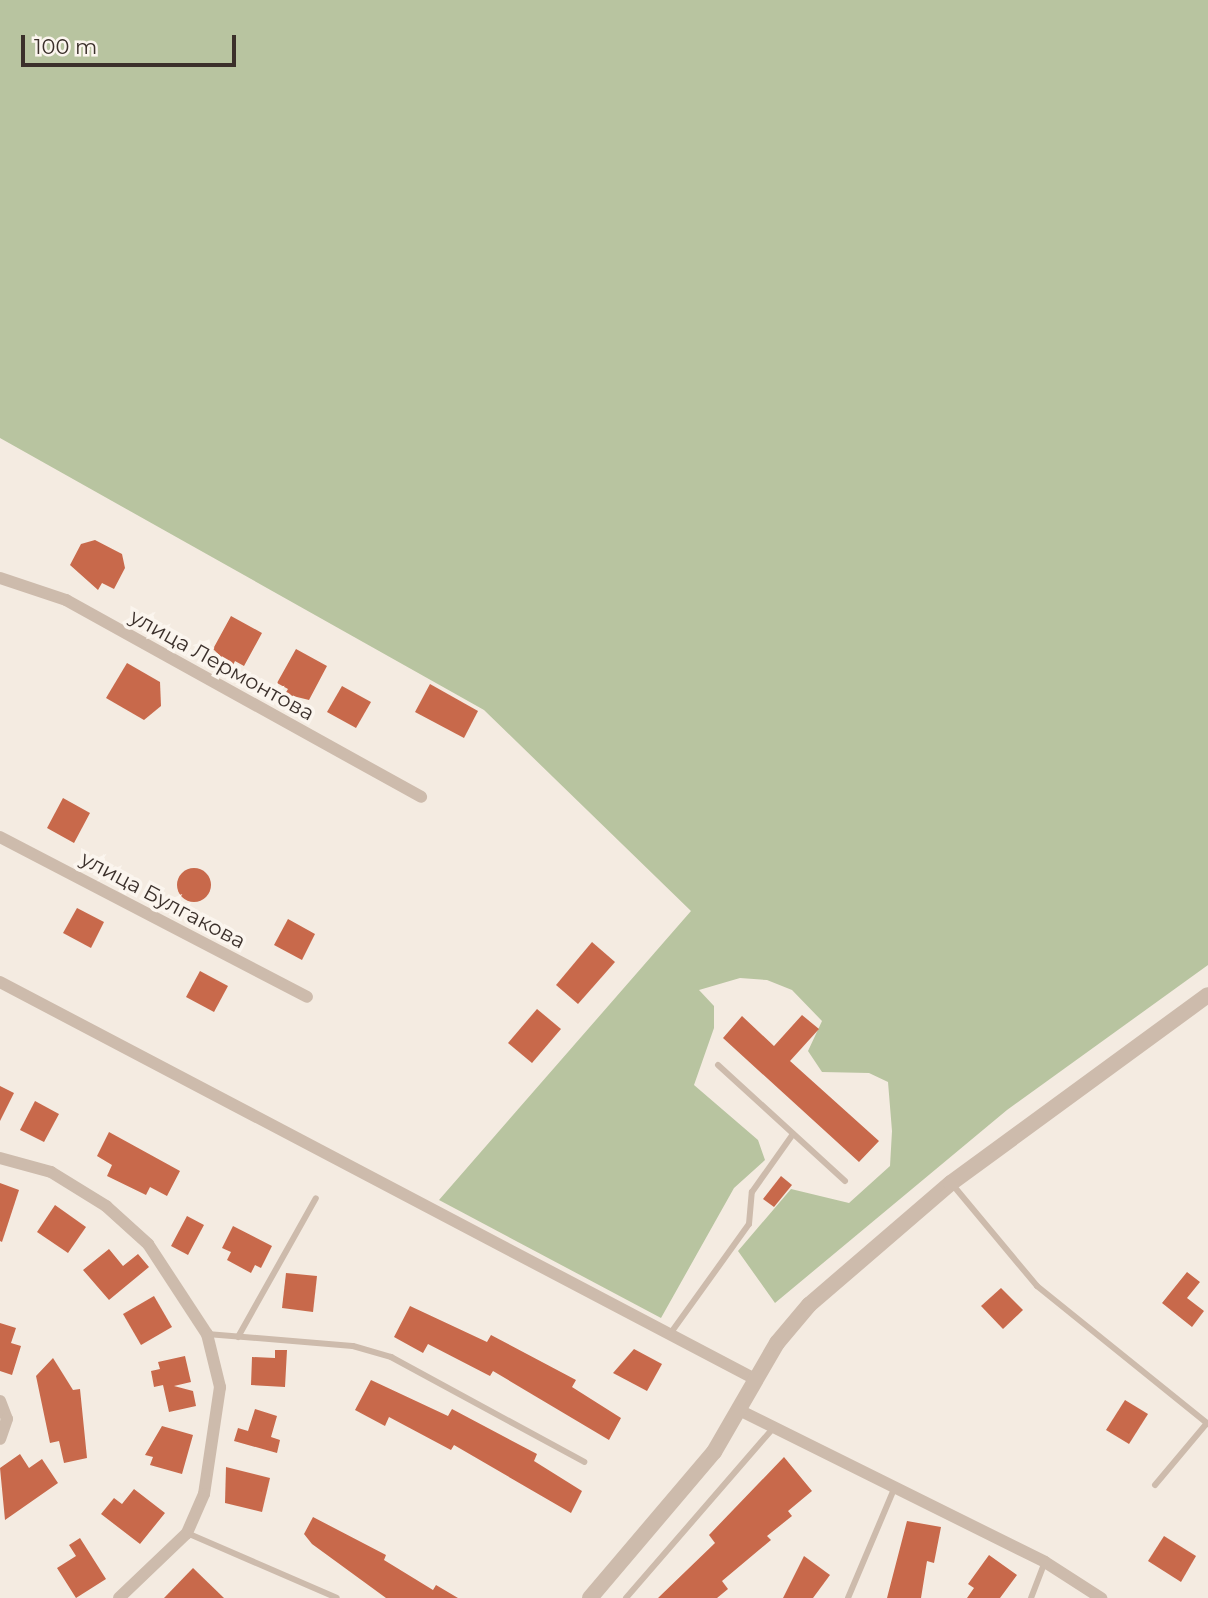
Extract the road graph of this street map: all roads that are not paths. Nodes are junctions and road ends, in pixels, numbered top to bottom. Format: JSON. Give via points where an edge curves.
{"nodes":[{"id":1,"x":0,"y":578,"type":"edge"},
{"id":2,"x":421,"y":797,"type":"dead end"},
{"id":3,"x":0,"y":837,"type":"edge"},
{"id":4,"x":0,"y":982,"type":"edge"},
{"id":5,"x":1208,"y":995,"type":"edge"},
{"id":6,"x":307,"y":997,"type":"dead end"},
{"id":7,"x":718,"y":1065,"type":"dead end"},
{"id":8,"x":793,"y":1134,"type":"junction"},
{"id":9,"x":0,"y":1158,"type":"edge"},
{"id":10,"x":845,"y":1181,"type":"dead end"},
{"id":11,"x":951,"y":1183,"type":"junction"},
{"id":12,"x":316,"y":1198,"type":"dead end"},
{"id":13,"x":207,"y":1334,"type":"junction"},
{"id":14,"x":670,"y":1334,"type":"junction"},
{"id":15,"x":238,"y":1337,"type":"junction"},
{"id":16,"x":755,"y":1379,"type":"junction"},
{"id":17,"x":0,"y":1401,"type":"edge"},
{"id":18,"x":740,"y":1411,"type":"junction"},
{"id":19,"x":1207,"y":1423,"type":"edge"},
{"id":20,"x":774,"y":1427,"type":"junction"},
{"id":21,"x":0,"y":1439,"type":"edge"},
{"id":22,"x":584,"y":1462,"type":"dead end"},
{"id":23,"x":1155,"y":1485,"type":"dead end"},
{"id":24,"x":894,"y":1487,"type":"junction"},
{"id":25,"x":187,"y":1533,"type":"junction"},
{"id":26,"x":1045,"y":1562,"type":"junction"},
{"id":27,"x":119,"y":1598,"type":"edge"},
{"id":28,"x":338,"y":1598,"type":"edge"},
{"id":29,"x":590,"y":1598,"type":"edge"},
{"id":30,"x":625,"y":1598,"type":"edge"},
{"id":31,"x":848,"y":1598,"type":"edge"},
{"id":32,"x":1031,"y":1598,"type":"edge"},
{"id":33,"x":1101,"y":1598,"type":"edge"}],
"edges":[{"from":1,"to":2,"type":"street","name":"улица Лермонтова","via":[[66,600]]},
{"from":3,"to":6,"type":"street","name":"улица Булгакова"},
{"from":4,"to":14,"type":"street"},
{"from":5,"to":11,"type":"street"},
{"from":7,"to":8,"type":"lane"},
{"from":8,"to":10,"type":"lane"},
{"from":8,"to":14,"type":"lane","via":[[752,1192],[749,1224]]},
{"from":9,"to":13,"type":"street","via":[[51,1172],[106,1206],[148,1244]]},
{"from":11,"to":16,"type":"street","via":[[809,1305]]},
{"from":11,"to":19,"type":"lane","via":[[1037,1286]]},
{"from":12,"to":15,"type":"lane"},
{"from":13,"to":15,"type":"lane"},
{"from":13,"to":25,"type":"street","via":[[220,1387],[215,1446]]},
{"from":14,"to":16,"type":"street"},
{"from":15,"to":22,"type":"lane","via":[[353,1346],[391,1357]]},
{"from":16,"to":18,"type":"street"},
{"from":17,"to":21,"type":"street","via":[[7,1419]]},
{"from":18,"to":20,"type":"street"},
{"from":18,"to":29,"type":"street","via":[[714,1452]]},
{"from":19,"to":23,"type":"lane"},
{"from":20,"to":24,"type":"street"},
{"from":20,"to":30,"type":"lane"},
{"from":24,"to":26,"type":"street"},
{"from":24,"to":31,"type":"lane"},
{"from":25,"to":27,"type":"street"},
{"from":25,"to":28,"type":"lane"},
{"from":26,"to":32,"type":"lane"},
{"from":26,"to":33,"type":"street"}]}
